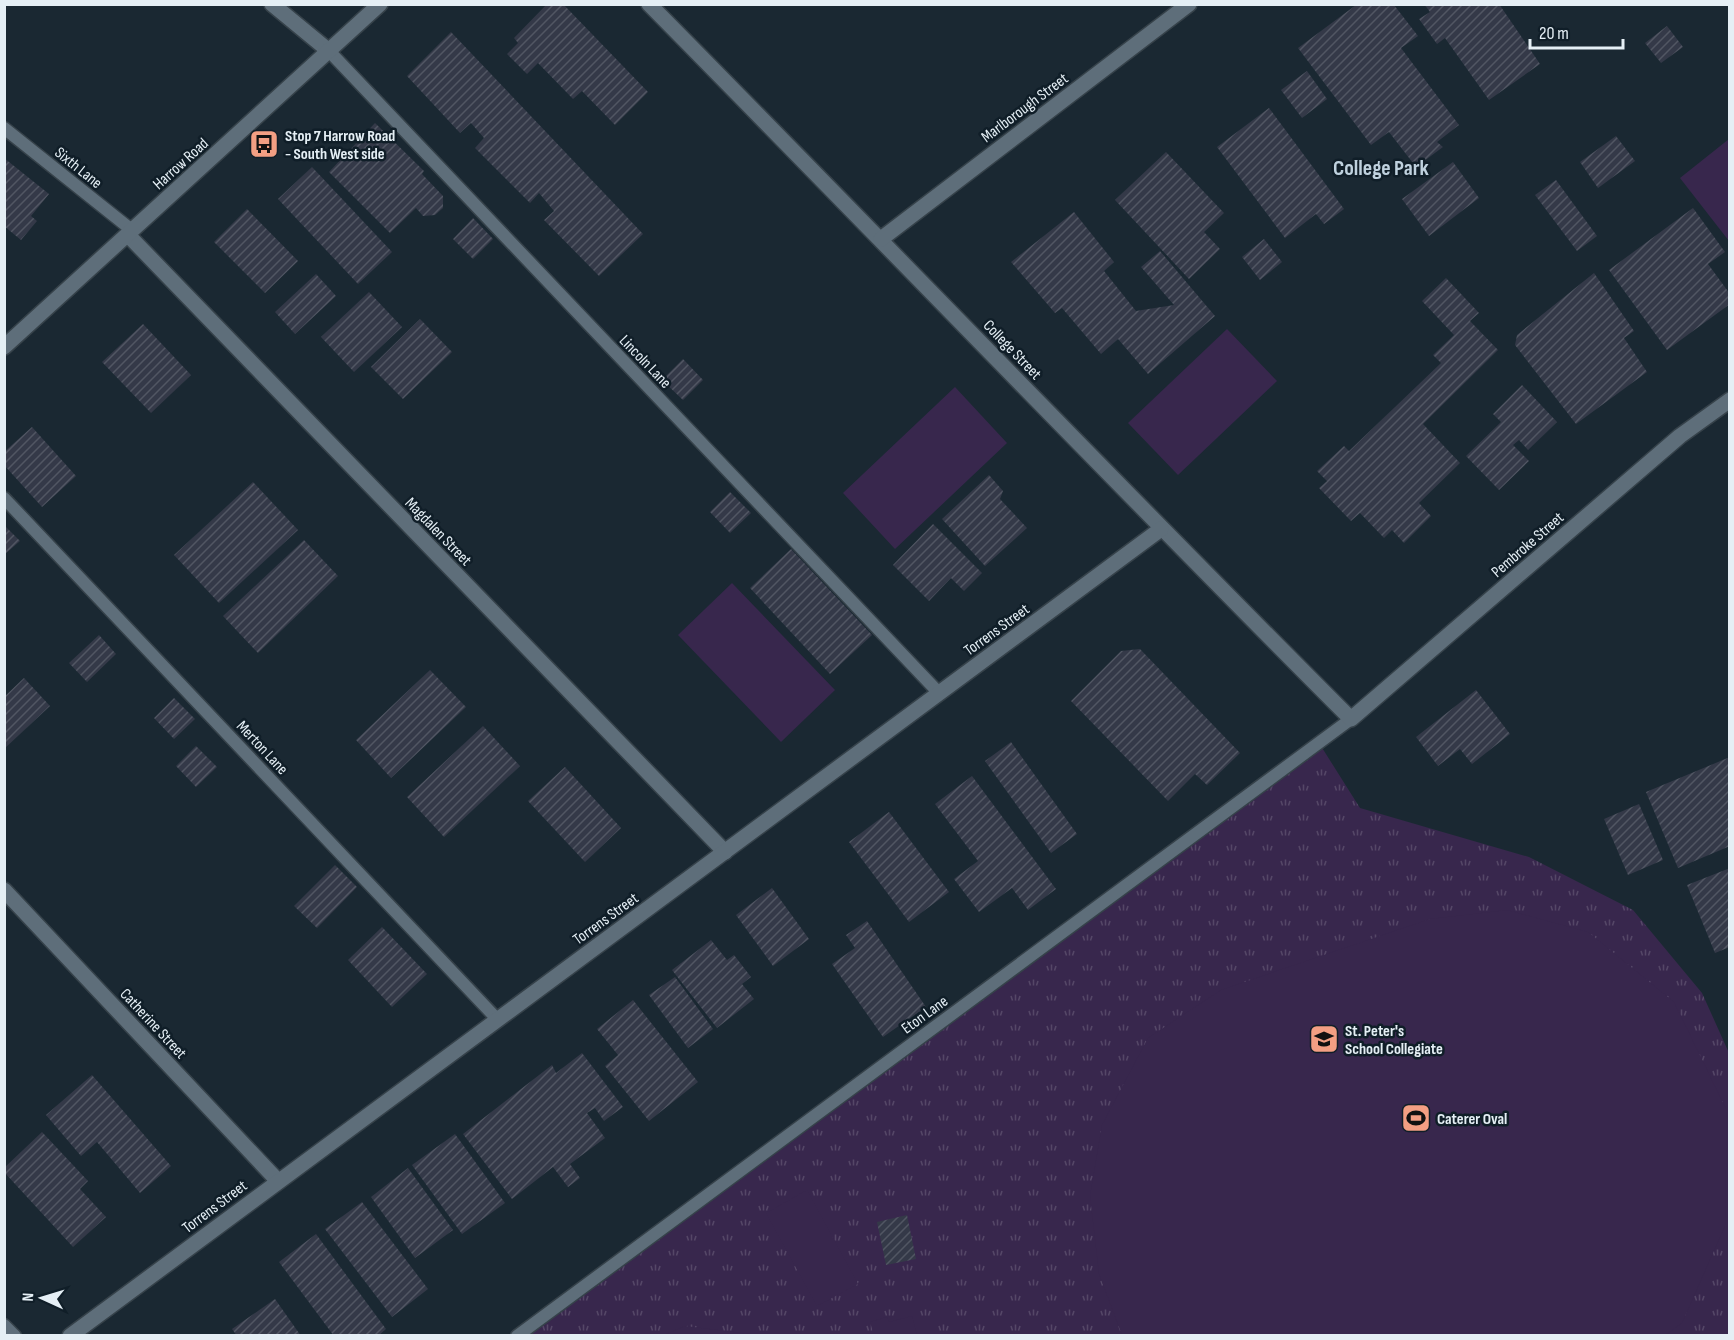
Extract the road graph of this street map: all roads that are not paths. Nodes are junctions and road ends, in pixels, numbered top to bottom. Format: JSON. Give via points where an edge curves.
{"nodes":[{"id":1,"x":273,"y":4,"type":"edge"},
{"id":2,"x":380,"y":4,"type":"edge"},
{"id":3,"x":649,"y":4,"type":"edge"},
{"id":4,"x":1189,"y":4,"type":"edge"},
{"id":5,"x":328,"y":51,"type":"junction"},
{"id":6,"x":4,"y":129,"type":"edge"},
{"id":7,"x":130,"y":233,"type":"junction"},
{"id":8,"x":881,"y":239,"type":"junction"},
{"id":9,"x":4,"y":347,"type":"edge"},
{"id":10,"x":1730,"y":400,"type":"edge"},
{"id":11,"x":4,"y":498,"type":"edge"},
{"id":12,"x":1161,"y":529,"type":"junction"},
{"id":13,"x":939,"y":693,"type":"junction"},
{"id":14,"x":1351,"y":719,"type":"junction"},
{"id":15,"x":724,"y":852,"type":"junction"},
{"id":16,"x":4,"y":890,"type":"edge"},
{"id":17,"x":498,"y":1020,"type":"junction"},
{"id":18,"x":278,"y":1181,"type":"junction"},
{"id":19,"x":4,"y":1325,"type":"edge"},
{"id":20,"x":15,"y":1335,"type":"edge"},
{"id":21,"x":70,"y":1335,"type":"edge"},
{"id":22,"x":517,"y":1335,"type":"edge"}],
"edges":[{"from":1,"to":5,"type":"street"},
{"from":2,"to":5,"type":"street","name":"Harrow Road"},
{"from":3,"to":8,"type":"street","name":"College Street"},
{"from":4,"to":8,"type":"street","name":"Marlborough Street"},
{"from":5,"to":7,"type":"street","name":"Harrow Road"},
{"from":5,"to":13,"type":"lane","name":"Lincoln Lane"},
{"from":6,"to":7,"type":"lane","name":"Sixth Lane"},
{"from":7,"to":9,"type":"street","name":"Harrow Road"},
{"from":7,"to":15,"type":"street","name":"Magdalen Street"},
{"from":8,"to":12,"type":"street","name":"College Street"},
{"from":10,"to":14,"type":"street","name":"Pembroke Street","via":[[1680,436]]},
{"from":11,"to":17,"type":"lane","name":"Merton Lane"},
{"from":12,"to":13,"type":"street","name":"Torrens Street"},
{"from":12,"to":14,"type":"street","name":"College Street"},
{"from":13,"to":15,"type":"street","name":"Torrens Street"},
{"from":14,"to":22,"type":"lane","name":"Eton Lane"},
{"from":15,"to":17,"type":"street","name":"Torrens Street"},
{"from":16,"to":18,"type":"street","name":"Catherine Street"},
{"from":17,"to":18,"type":"street","name":"Torrens Street"},
{"from":18,"to":21,"type":"street","name":"Torrens Street"},
{"from":19,"to":20,"type":"lane"}]}
